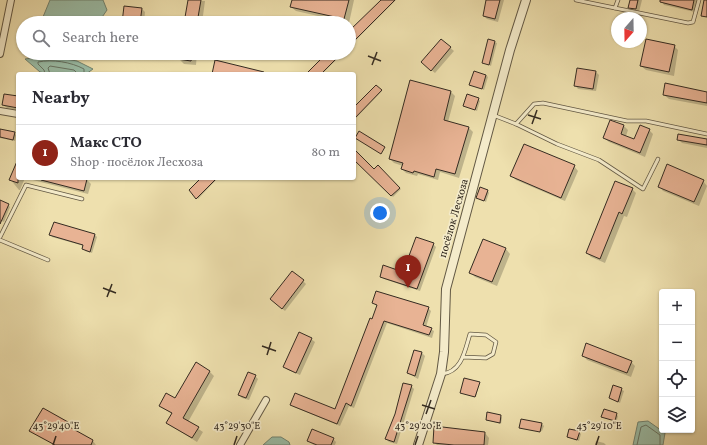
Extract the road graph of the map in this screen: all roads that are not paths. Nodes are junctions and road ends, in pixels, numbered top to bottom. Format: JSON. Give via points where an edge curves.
{"nodes":[{"id":1,"x":11,"y":0,"type":"edge"},
{"id":2,"x":526,"y":0,"type":"edge"},
{"id":3,"x":576,"y":0,"type":"edge"},
{"id":4,"x":618,"y":0,"type":"edge"},
{"id":5,"x":699,"y":0,"type":"edge"},
{"id":6,"x":616,"y":8,"type":"junction"},
{"id":7,"x":0,"y":54,"type":"edge"},
{"id":8,"x":0,"y":111,"type":"edge"},
{"id":9,"x":16,"y":114,"type":"edge"},
{"id":10,"x":493,"y":115,"type":"junction"},
{"id":11,"x":516,"y":124,"type":"junction"},
{"id":12,"x":707,"y":134,"type":"edge"},
{"id":13,"x":658,"y":159,"type":"dead end"},
{"id":14,"x":82,"y":199,"type":"dead end"},
{"id":15,"x":0,"y":239,"type":"edge"},
{"id":16,"x":48,"y":260,"type":"dead end"},
{"id":17,"x":463,"y":357,"type":"junction"},
{"id":18,"x":440,"y":374,"type":"junction"},
{"id":19,"x":266,"y":400,"type":"dead end"},
{"id":20,"x":240,"y":445,"type":"edge"},
{"id":21,"x":418,"y":445,"type":"edge"}],
"edges":[{"from":1,"to":7,"type":"street"},
{"from":2,"to":10,"type":"street","name":"посёлок Лесхоза"},
{"from":3,"to":6,"type":"lane"},
{"from":4,"to":6,"type":"lane"},
{"from":5,"to":6,"type":"lane","via":[[693,22],[688,23]]},
{"from":8,"to":9,"type":"street"},
{"from":10,"to":11,"type":"lane"},
{"from":10,"to":18,"type":"street","name":"посёлок Лесхоза","via":[[446,289],[444,352]]},
{"from":11,"to":12,"type":"lane","via":[[534,104],[543,102],[627,121],[646,121]]},
{"from":11,"to":13,"type":"lane","via":[[557,144],[599,160],[643,189]]},
{"from":14,"to":15,"type":"lane","via":[[26,185]]},
{"from":15,"to":16,"type":"lane"},
{"from":17,"to":17,"type":"lane","via":[[470,334],[486,335],[496,342],[493,354],[486,358]]},
{"from":17,"to":18,"type":"lane","via":[[449,373]]},
{"from":18,"to":21,"type":"street","name":"посёлок Лесхоза"},
{"from":19,"to":20,"type":"street"}]}
